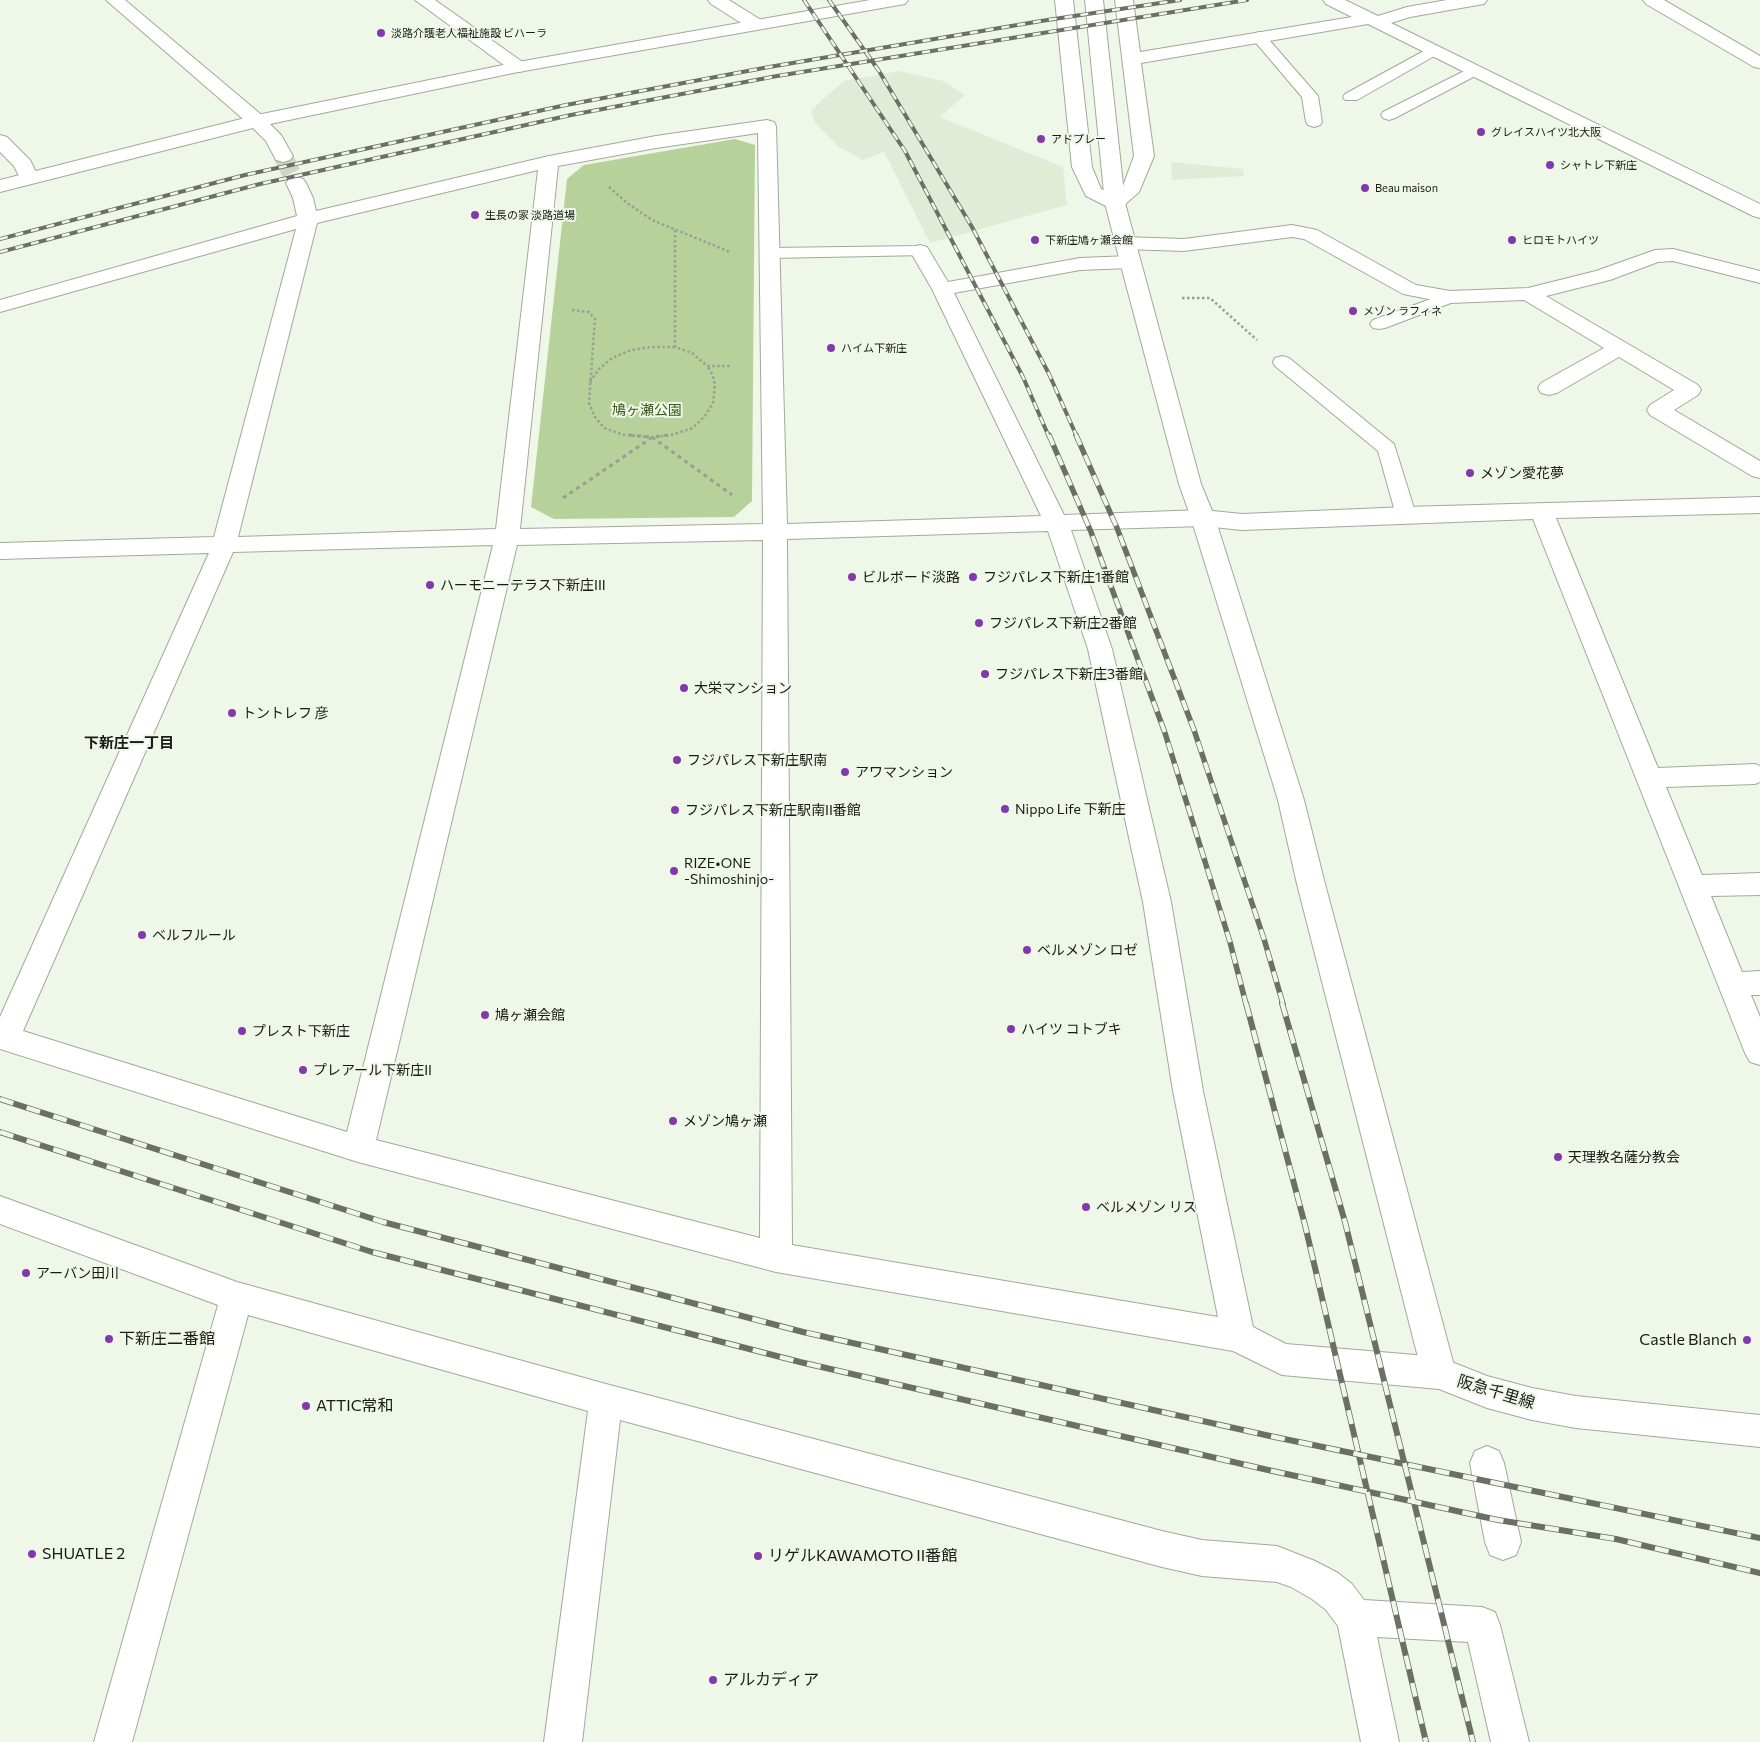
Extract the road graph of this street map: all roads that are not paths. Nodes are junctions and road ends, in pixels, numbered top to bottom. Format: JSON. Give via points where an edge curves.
{"nodes":[{"id":1,"x":115,"y":0,"type":"edge"},
{"id":2,"x":424,"y":0,"type":"edge"},
{"id":3,"x":717,"y":0,"type":"edge"},
{"id":4,"x":899,"y":0,"type":"edge"},
{"id":5,"x":1064,"y":0,"type":"edge"},
{"id":6,"x":1094,"y":0,"type":"edge"},
{"id":7,"x":1124,"y":0,"type":"edge"},
{"id":8,"x":1332,"y":0,"type":"edge"},
{"id":9,"x":1478,"y":0,"type":"edge"},
{"id":10,"x":1652,"y":0,"type":"edge"},
{"id":11,"x":1372,"y":20,"type":"junction"},
{"id":12,"x":755,"y":24,"type":"junction"},
{"id":13,"x":1259,"y":37,"type":"junction"},
{"id":14,"x":1433,"y":51,"type":"junction"},
{"id":15,"x":1131,"y":59,"type":"junction"},
{"id":16,"x":1760,"y":63,"type":"edge"},
{"id":17,"x":518,"y":67,"type":"junction"},
{"id":18,"x":1474,"y":71,"type":"junction"},
{"id":19,"x":1351,"y":98,"type":"dead end"},
{"id":20,"x":1389,"y":115,"type":"dead end"},
{"id":21,"x":257,"y":121,"type":"junction"},
{"id":22,"x":1314,"y":122,"type":"dead end"},
{"id":23,"x":0,"y":141,"type":"edge"},
{"id":24,"x":283,"y":156,"type":"tunnel mouth"},
{"id":25,"x":549,"y":162,"type":"junction"},
{"id":26,"x":29,"y":178,"type":"junction"},
{"id":27,"x":296,"y":183,"type":"tunnel mouth"},
{"id":28,"x":0,"y":186,"type":"edge"},
{"id":29,"x":1115,"y":204,"type":"junction"},
{"id":30,"x":1760,"y":212,"type":"edge"},
{"id":31,"x":308,"y":219,"type":"junction"},
{"id":32,"x":920,"y":251,"type":"joint"},
{"id":33,"x":770,"y":253,"type":"junction"},
{"id":34,"x":1128,"y":253,"type":"junction"},
{"id":35,"x":1760,"y":278,"type":"edge"},
{"id":36,"x":942,"y":289,"type":"junction"},
{"id":37,"x":1528,"y":294,"type":"junction"},
{"id":38,"x":1450,"y":297,"type":"junction"},
{"id":39,"x":1,"y":308,"type":"edge"},
{"id":40,"x":1379,"y":324,"type":"dead end"},
{"id":41,"x":1619,"y":348,"type":"junction"},
{"id":42,"x":1282,"y":362,"type":"road end"},
{"id":43,"x":1549,"y":388,"type":"dead end"},
{"id":44,"x":1760,"y":471,"type":"edge"},
{"id":45,"x":1760,"y":505,"type":"edge"},
{"id":46,"x":1542,"y":512,"type":"junction"},
{"id":47,"x":1406,"y":515,"type":"junction"},
{"id":48,"x":1203,"y":518,"type":"junction"},
{"id":49,"x":1056,"y":524,"type":"junction"},
{"id":50,"x":774,"y":532,"type":"junction"},
{"id":51,"x":507,"y":537,"type":"junction"},
{"id":52,"x":224,"y":545,"type":"junction"},
{"id":53,"x":0,"y":551,"type":"edge"},
{"id":54,"x":1755,"y":774,"type":"dead end"},
{"id":55,"x":1651,"y":778,"type":"junction"},
{"id":56,"x":1760,"y":884,"type":"edge"},
{"id":57,"x":1694,"y":886,"type":"junction"},
{"id":58,"x":1747,"y":984,"type":"edge"},
{"id":59,"x":1,"y":1036,"type":"edge"},
{"id":60,"x":1760,"y":1053,"type":"edge"},
{"id":61,"x":358,"y":1148,"type":"junction"},
{"id":62,"x":0,"y":1210,"type":"edge"},
{"id":63,"x":776,"y":1257,"type":"junction"},
{"id":64,"x":237,"y":1297,"type":"junction"},
{"id":65,"x":1238,"y":1336,"type":"junction"},
{"id":66,"x":1439,"y":1373,"type":"junction"},
{"id":67,"x":606,"y":1400,"type":"junction"},
{"id":68,"x":1760,"y":1431,"type":"edge"},
{"id":69,"x":1487,"y":1463,"type":"dead end"},
{"id":70,"x":1503,"y":1542,"type":"dead end"},
{"id":71,"x":1355,"y":1618,"type":"junction"},
{"id":72,"x":113,"y":1742,"type":"edge"},
{"id":73,"x":563,"y":1742,"type":"edge"},
{"id":74,"x":1380,"y":1742,"type":"edge"},
{"id":75,"x":1510,"y":1742,"type":"edge"}],
"edges":[{"from":1,"to":21,"type":"street"},
{"from":2,"to":17,"type":"street"},
{"from":3,"to":12,"type":"street"},
{"from":4,"to":12,"type":"street"},
{"from":5,"to":29,"type":"street","via":[[1082,167],[1093,192]]},
{"from":6,"to":29,"type":"street"},
{"from":7,"to":15,"type":"street"},
{"from":8,"to":11,"type":"street"},
{"from":9,"to":11,"type":"street"},
{"from":10,"to":16,"type":"street"},
{"from":11,"to":13,"type":"street"},
{"from":11,"to":14,"type":"street"},
{"from":12,"to":17,"type":"street"},
{"from":13,"to":15,"type":"street"},
{"from":13,"to":22,"type":"lane","via":[[1310,96]]},
{"from":14,"to":18,"type":"street"},
{"from":14,"to":19,"type":"lane"},
{"from":15,"to":29,"type":"street","via":[[1144,156],[1132,188]]},
{"from":17,"to":21,"type":"street"},
{"from":18,"to":20,"type":"lane"},
{"from":18,"to":30,"type":"street"},
{"from":21,"to":24,"type":"street","via":[[274,138]]},
{"from":21,"to":26,"type":"street"},
{"from":23,"to":26,"type":"street","via":[[23,164]]},
{"from":25,"to":31,"type":"street"},
{"from":25,"to":33,"type":"street","via":[[767,126]]},
{"from":25,"to":51,"type":"street"},
{"from":26,"to":28,"type":"street"},
{"from":27,"to":31,"type":"street"},
{"from":29,"to":34,"type":"street"},
{"from":31,"to":39,"type":"street"},
{"from":31,"to":52,"type":"street"},
{"from":32,"to":33,"type":"lane"},
{"from":32,"to":36,"type":"street"},
{"from":33,"to":50,"type":"street"},
{"from":34,"to":36,"type":"street"},
{"from":34,"to":38,"type":"street","via":[[1292,230],[1310,234],[1410,290]]},
{"from":34,"to":48,"type":"street","via":[[1190,484]]},
{"from":35,"to":37,"type":"street","via":[[1673,255],[1656,256],[1602,276]]},
{"from":36,"to":49,"type":"street"},
{"from":37,"to":38,"type":"street"},
{"from":37,"to":41,"type":"street"},
{"from":38,"to":40,"type":"lane"},
{"from":41,"to":43,"type":"street"},
{"from":41,"to":44,"type":"street","via":[[1690,390],[1658,410]]},
{"from":42,"to":47,"type":"lane","via":[[1387,448]]},
{"from":45,"to":46,"type":"street"},
{"from":46,"to":47,"type":"street"},
{"from":46,"to":55,"type":"street"},
{"from":47,"to":48,"type":"street","via":[[1242,522]]},
{"from":48,"to":49,"type":"street"},
{"from":48,"to":66,"type":"street","via":[[1291,800]]},
{"from":49,"to":50,"type":"street"},
{"from":49,"to":65,"type":"street","via":[[1100,649],[1150,873],[1188,1091]]},
{"from":50,"to":51,"type":"street"},
{"from":50,"to":63,"type":"street"},
{"from":51,"to":52,"type":"street"},
{"from":51,"to":61,"type":"street"},
{"from":52,"to":53,"type":"street"},
{"from":52,"to":59,"type":"street","via":[[12,1024]]},
{"from":54,"to":55,"type":"street"},
{"from":55,"to":57,"type":"street"},
{"from":56,"to":57,"type":"street"},
{"from":57,"to":58,"type":"street"},
{"from":58,"to":60,"type":"street"},
{"from":59,"to":61,"type":"street","name":"阪急千里線"},
{"from":61,"to":63,"type":"street","name":"阪急千里線"},
{"from":62,"to":64,"type":"street"},
{"from":63,"to":65,"type":"street","name":"阪急千里線"},
{"from":64,"to":67,"type":"street"},
{"from":64,"to":72,"type":"street"},
{"from":65,"to":66,"type":"street","name":"阪急千里線","via":[[1282,1359]]},
{"from":66,"to":68,"type":"street","name":"阪急千里線","via":[[1487,1392],[1576,1412]]},
{"from":67,"to":71,"type":"street","via":[[1162,1549],[1202,1558],[1276,1564],[1325,1586],[1339,1597]]},
{"from":67,"to":73,"type":"street"},
{"from":69,"to":70,"type":"street"},
{"from":71,"to":74,"type":"street"},
{"from":71,"to":75,"type":"street","via":[[1482,1625]]}]}
